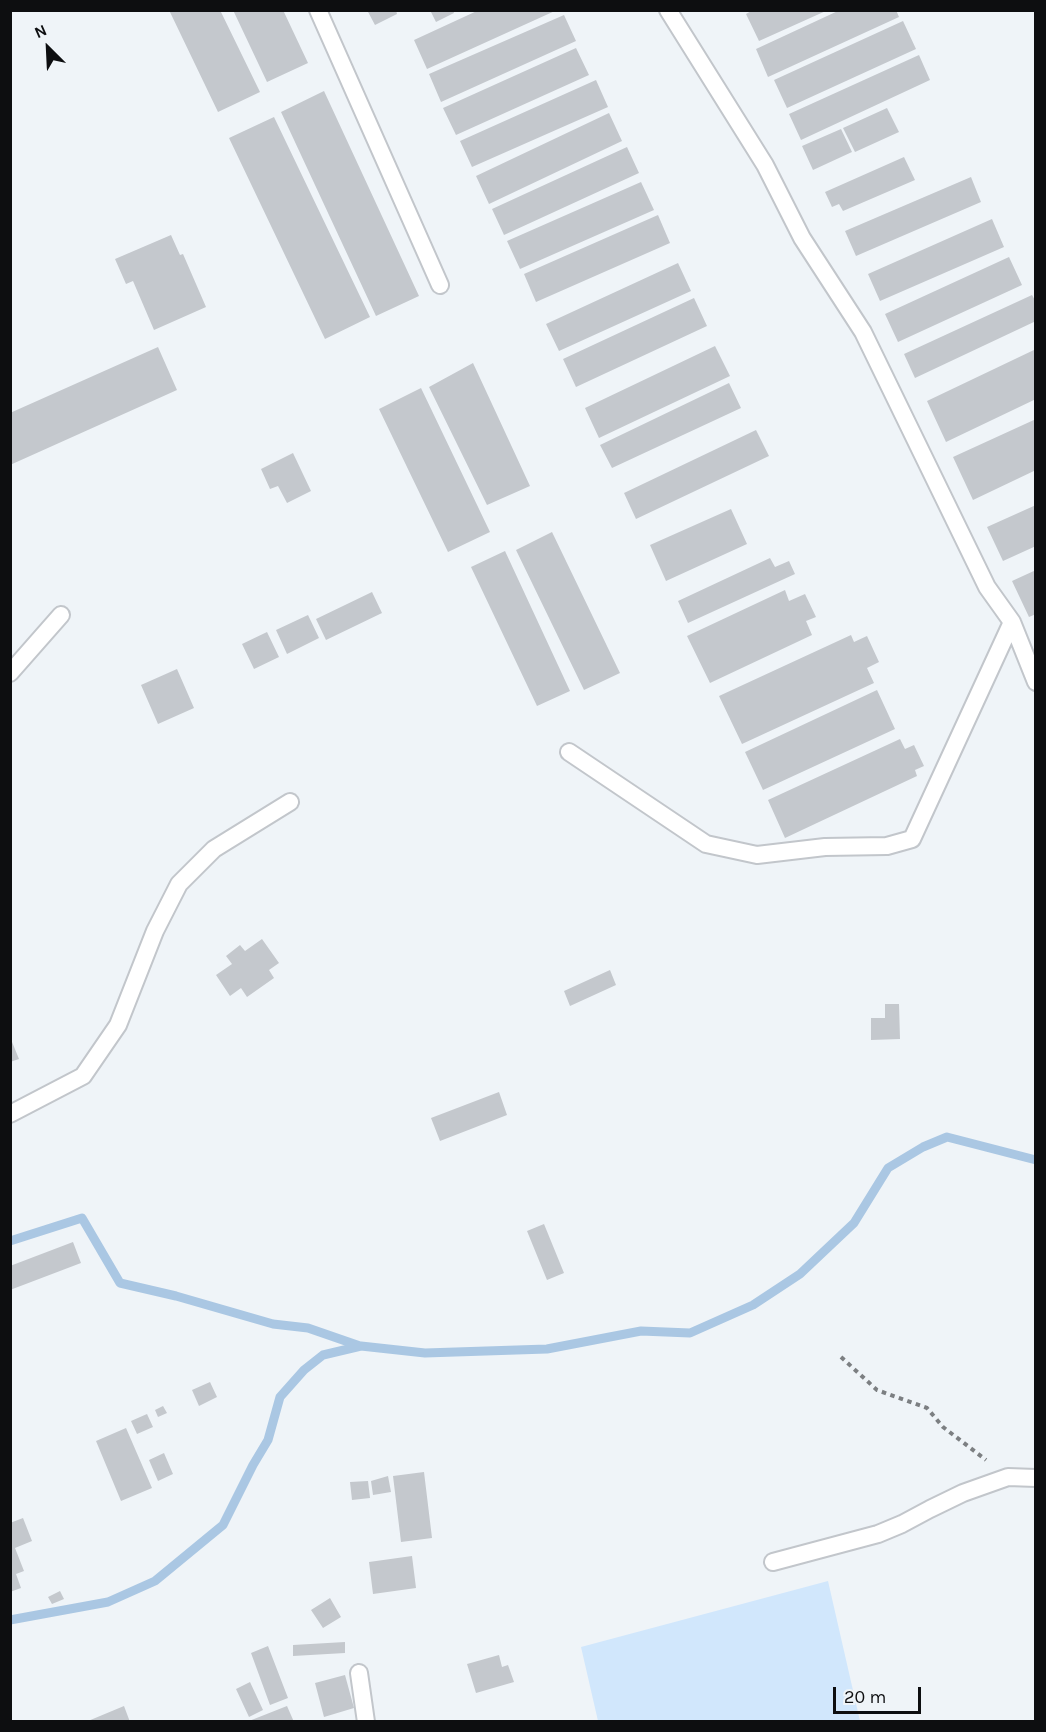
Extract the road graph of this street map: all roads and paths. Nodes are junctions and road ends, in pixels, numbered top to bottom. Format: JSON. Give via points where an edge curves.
{"nodes":[{"id":1,"x":318,"y":10,"type":"edge"},
{"id":2,"x":668,"y":10,"type":"edge"},
{"id":3,"x":440,"y":285,"type":"dead end"},
{"id":4,"x":61,"y":615,"type":"dead end"},
{"id":5,"x":1012,"y":622,"type":"junction"},
{"id":6,"x":10,"y":673,"type":"edge"},
{"id":7,"x":1035,"y":682,"type":"edge"},
{"id":8,"x":569,"y":752,"type":"dead end"},
{"id":9,"x":290,"y":802,"type":"dead end"},
{"id":10,"x":10,"y":1114,"type":"edge"},
{"id":11,"x":841,"y":1358,"type":"dead end"},
{"id":12,"x":1008,"y":1477,"type":"junction"},
{"id":13,"x":1035,"y":1478,"type":"edge"},
{"id":14,"x":773,"y":1562,"type":"dead end"},
{"id":15,"x":359,"y":1673,"type":"dead end"},
{"id":16,"x":366,"y":1722,"type":"edge"}],
"edges":[{"from":1,"to":3,"type":"lane"},
{"from":2,"to":5,"type":"lane","via":[[765,165],[802,238],[863,332],[987,587]]},
{"from":4,"to":6,"type":"lane"},
{"from":5,"to":7,"type":"lane"},
{"from":5,"to":8,"type":"lane","via":[[912,838],[887,846],[825,847],[757,855],[705,844]]},
{"from":9,"to":10,"type":"lane","via":[[214,849],[179,884],[155,931],[118,1025],[83,1076]]},
{"from":11,"to":12,"type":"path","via":[[877,1390],[927,1408],[943,1427]]},
{"from":12,"to":13,"type":"lane"},
{"from":12,"to":14,"type":"lane","via":[[963,1493],[878,1534]]},
{"from":15,"to":16,"type":"lane"}]}
